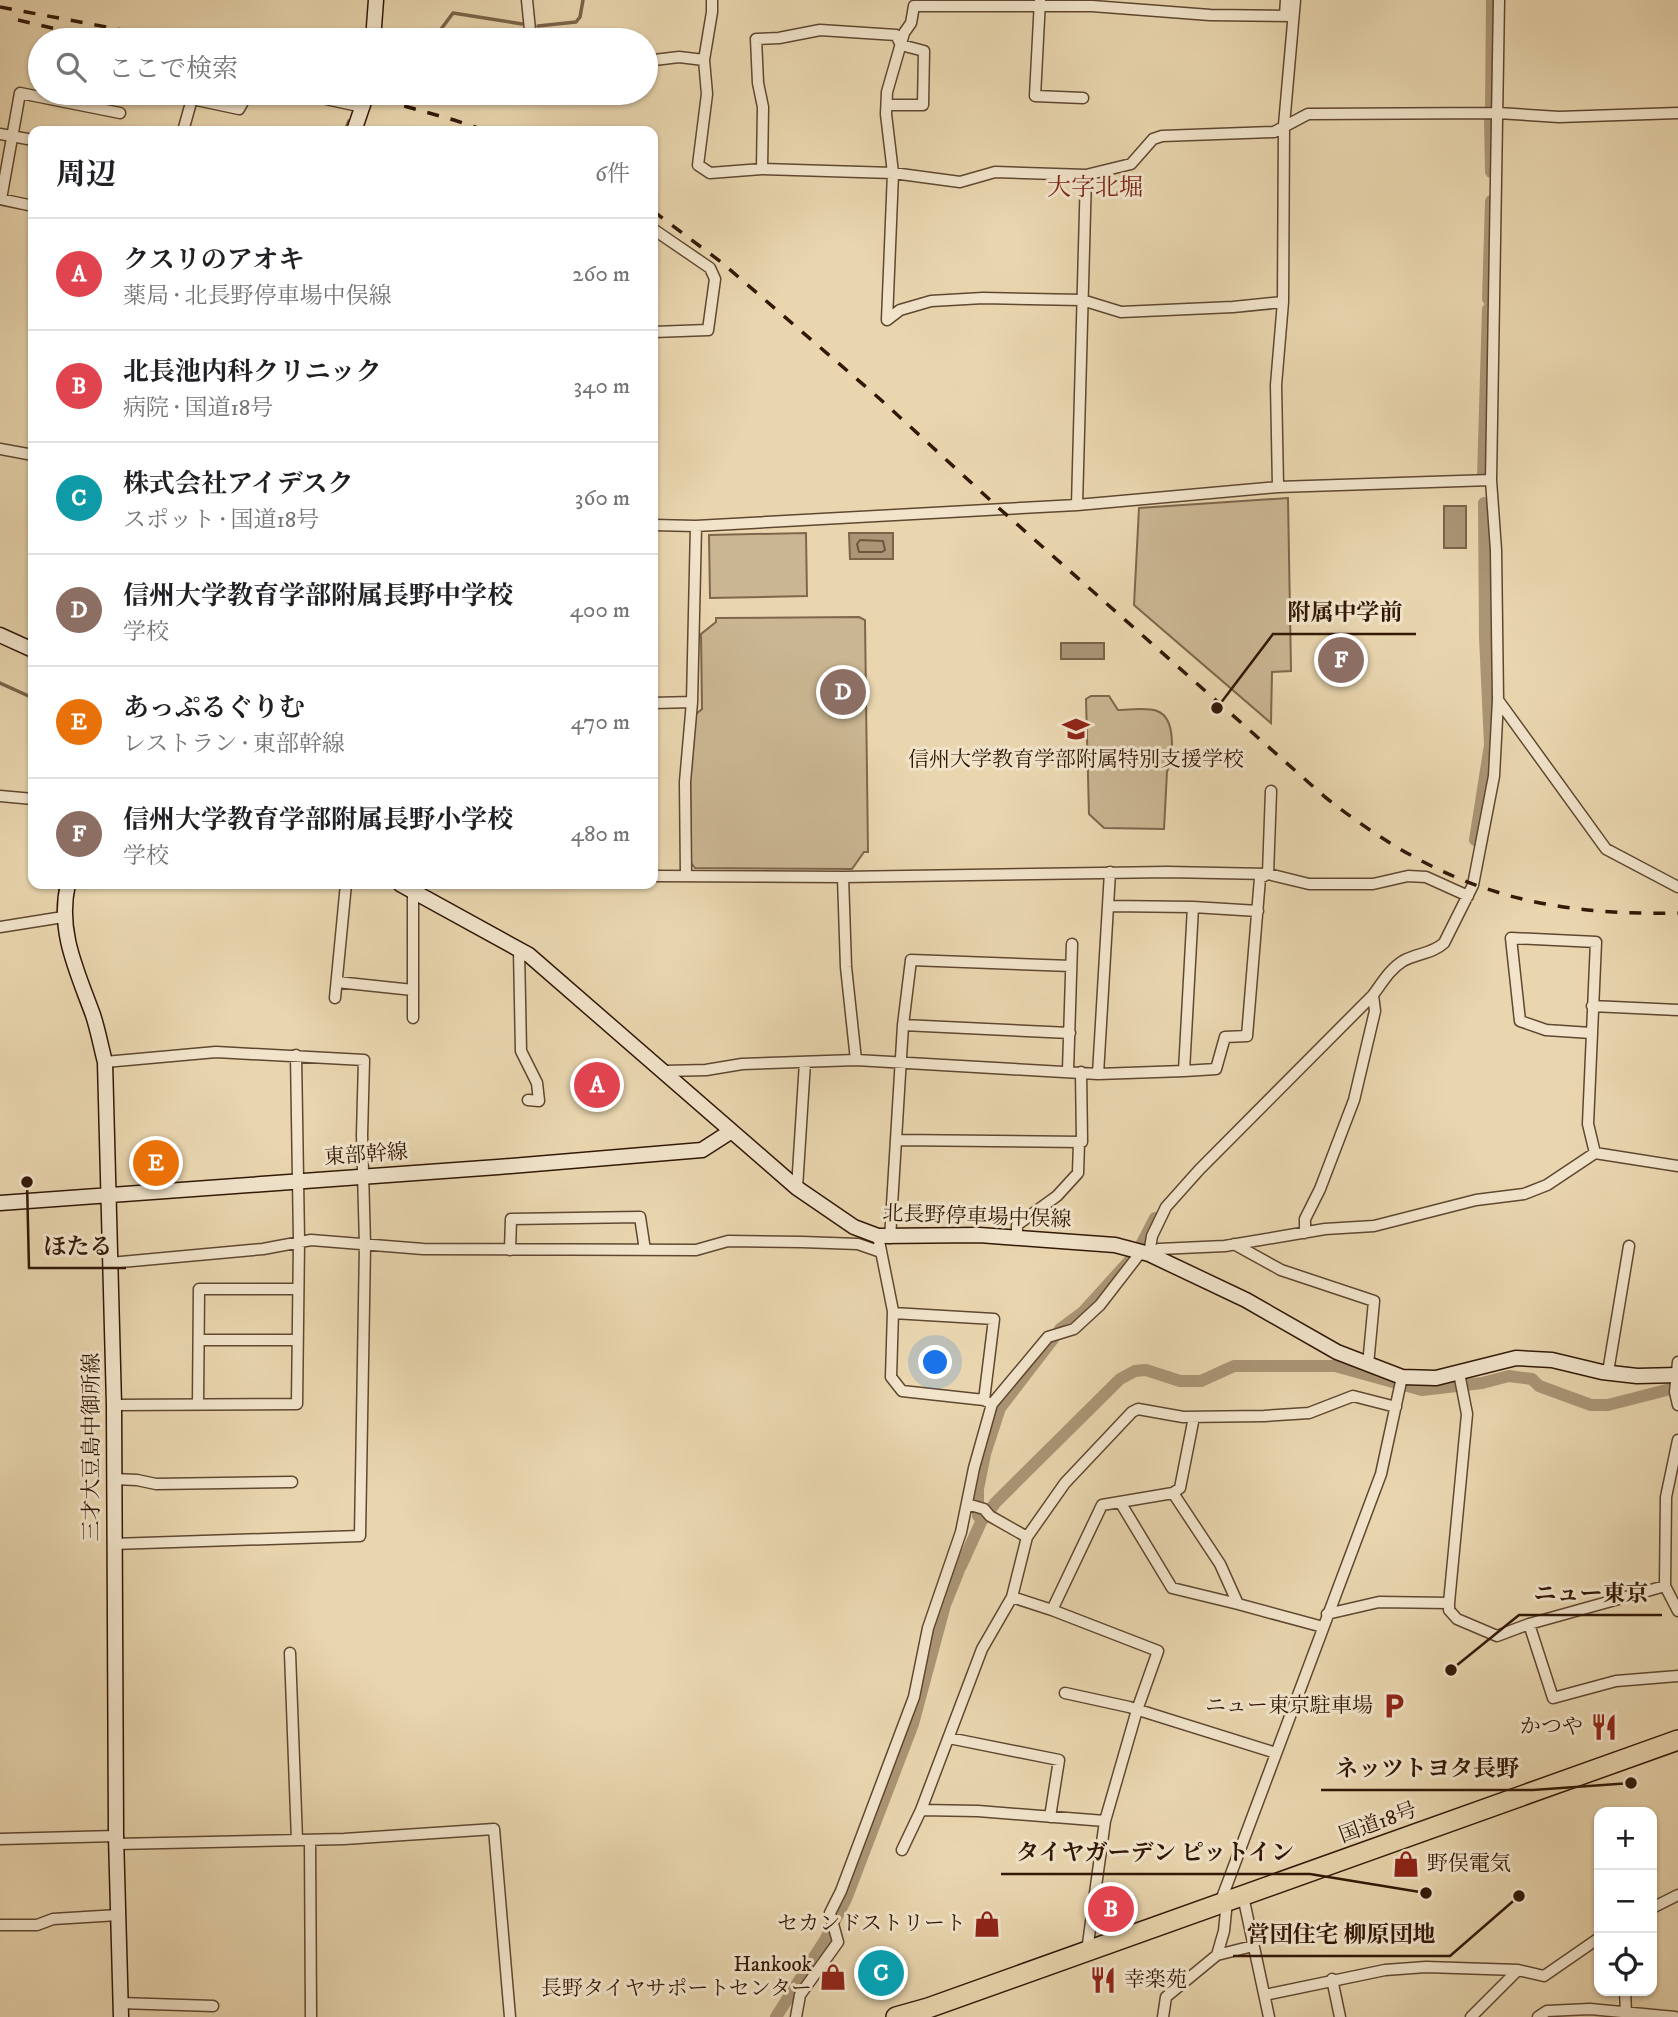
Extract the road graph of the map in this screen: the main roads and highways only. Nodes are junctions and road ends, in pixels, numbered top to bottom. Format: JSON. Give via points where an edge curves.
{"nodes":[{"id":1,"x":376,"y":0,"type":"edge"},
{"id":2,"x":374,"y":28,"type":"edge"},
{"id":3,"x":363,"y":105,"type":"edge"},
{"id":4,"x":356,"y":126,"type":"edge"},
{"id":5,"x":0,"y":635,"type":"edge"},
{"id":6,"x":28,"y":648,"type":"edge"},
{"id":7,"x":67,"y":889,"type":"edge"},
{"id":8,"x":411,"y":889,"type":"edge"},
{"id":9,"x":730,"y":1132,"type":"junction"},
{"id":10,"x":107,"y":1196,"type":"junction"},
{"id":11,"x":0,"y":1203,"type":"edge"},
{"id":12,"x":1677,"y":1377,"type":"edge"},
{"id":13,"x":1678,"y":1740,"type":"edge"},
{"id":14,"x":120,"y":2010,"type":"edge"},
{"id":15,"x":896,"y":2017,"type":"edge"}],
"edges":[{"from":1,"to":2,"type":"main road"},
{"from":3,"to":4,"type":"main road"},
{"from":5,"to":6,"type":"main road"},
{"from":7,"to":10,"type":"main road","name":"三才大豆島中御所線","via":[[63,917],[105,1062]]},
{"from":8,"to":9,"type":"main road","name":"北長野停車場中俣線","via":[[528,955]]},
{"from":9,"to":10,"type":"main road","name":"東部幹線","via":[[702,1150]]},
{"from":9,"to":12,"type":"main road","name":"北長野停車場中俣線","via":[[797,1188],[854,1227],[884,1237],[979,1235],[1115,1245],[1145,1253],[1246,1300],[1401,1383],[1436,1378],[1460,1381],[1516,1358],[1637,1376]]},
{"from":10,"to":11,"type":"main road","name":"東部幹線"},
{"from":10,"to":14,"type":"main road","name":"三才大豆島中御所線","via":[[114,1405]]},
{"from":13,"to":15,"type":"highway","name":"国道18号"}]}
